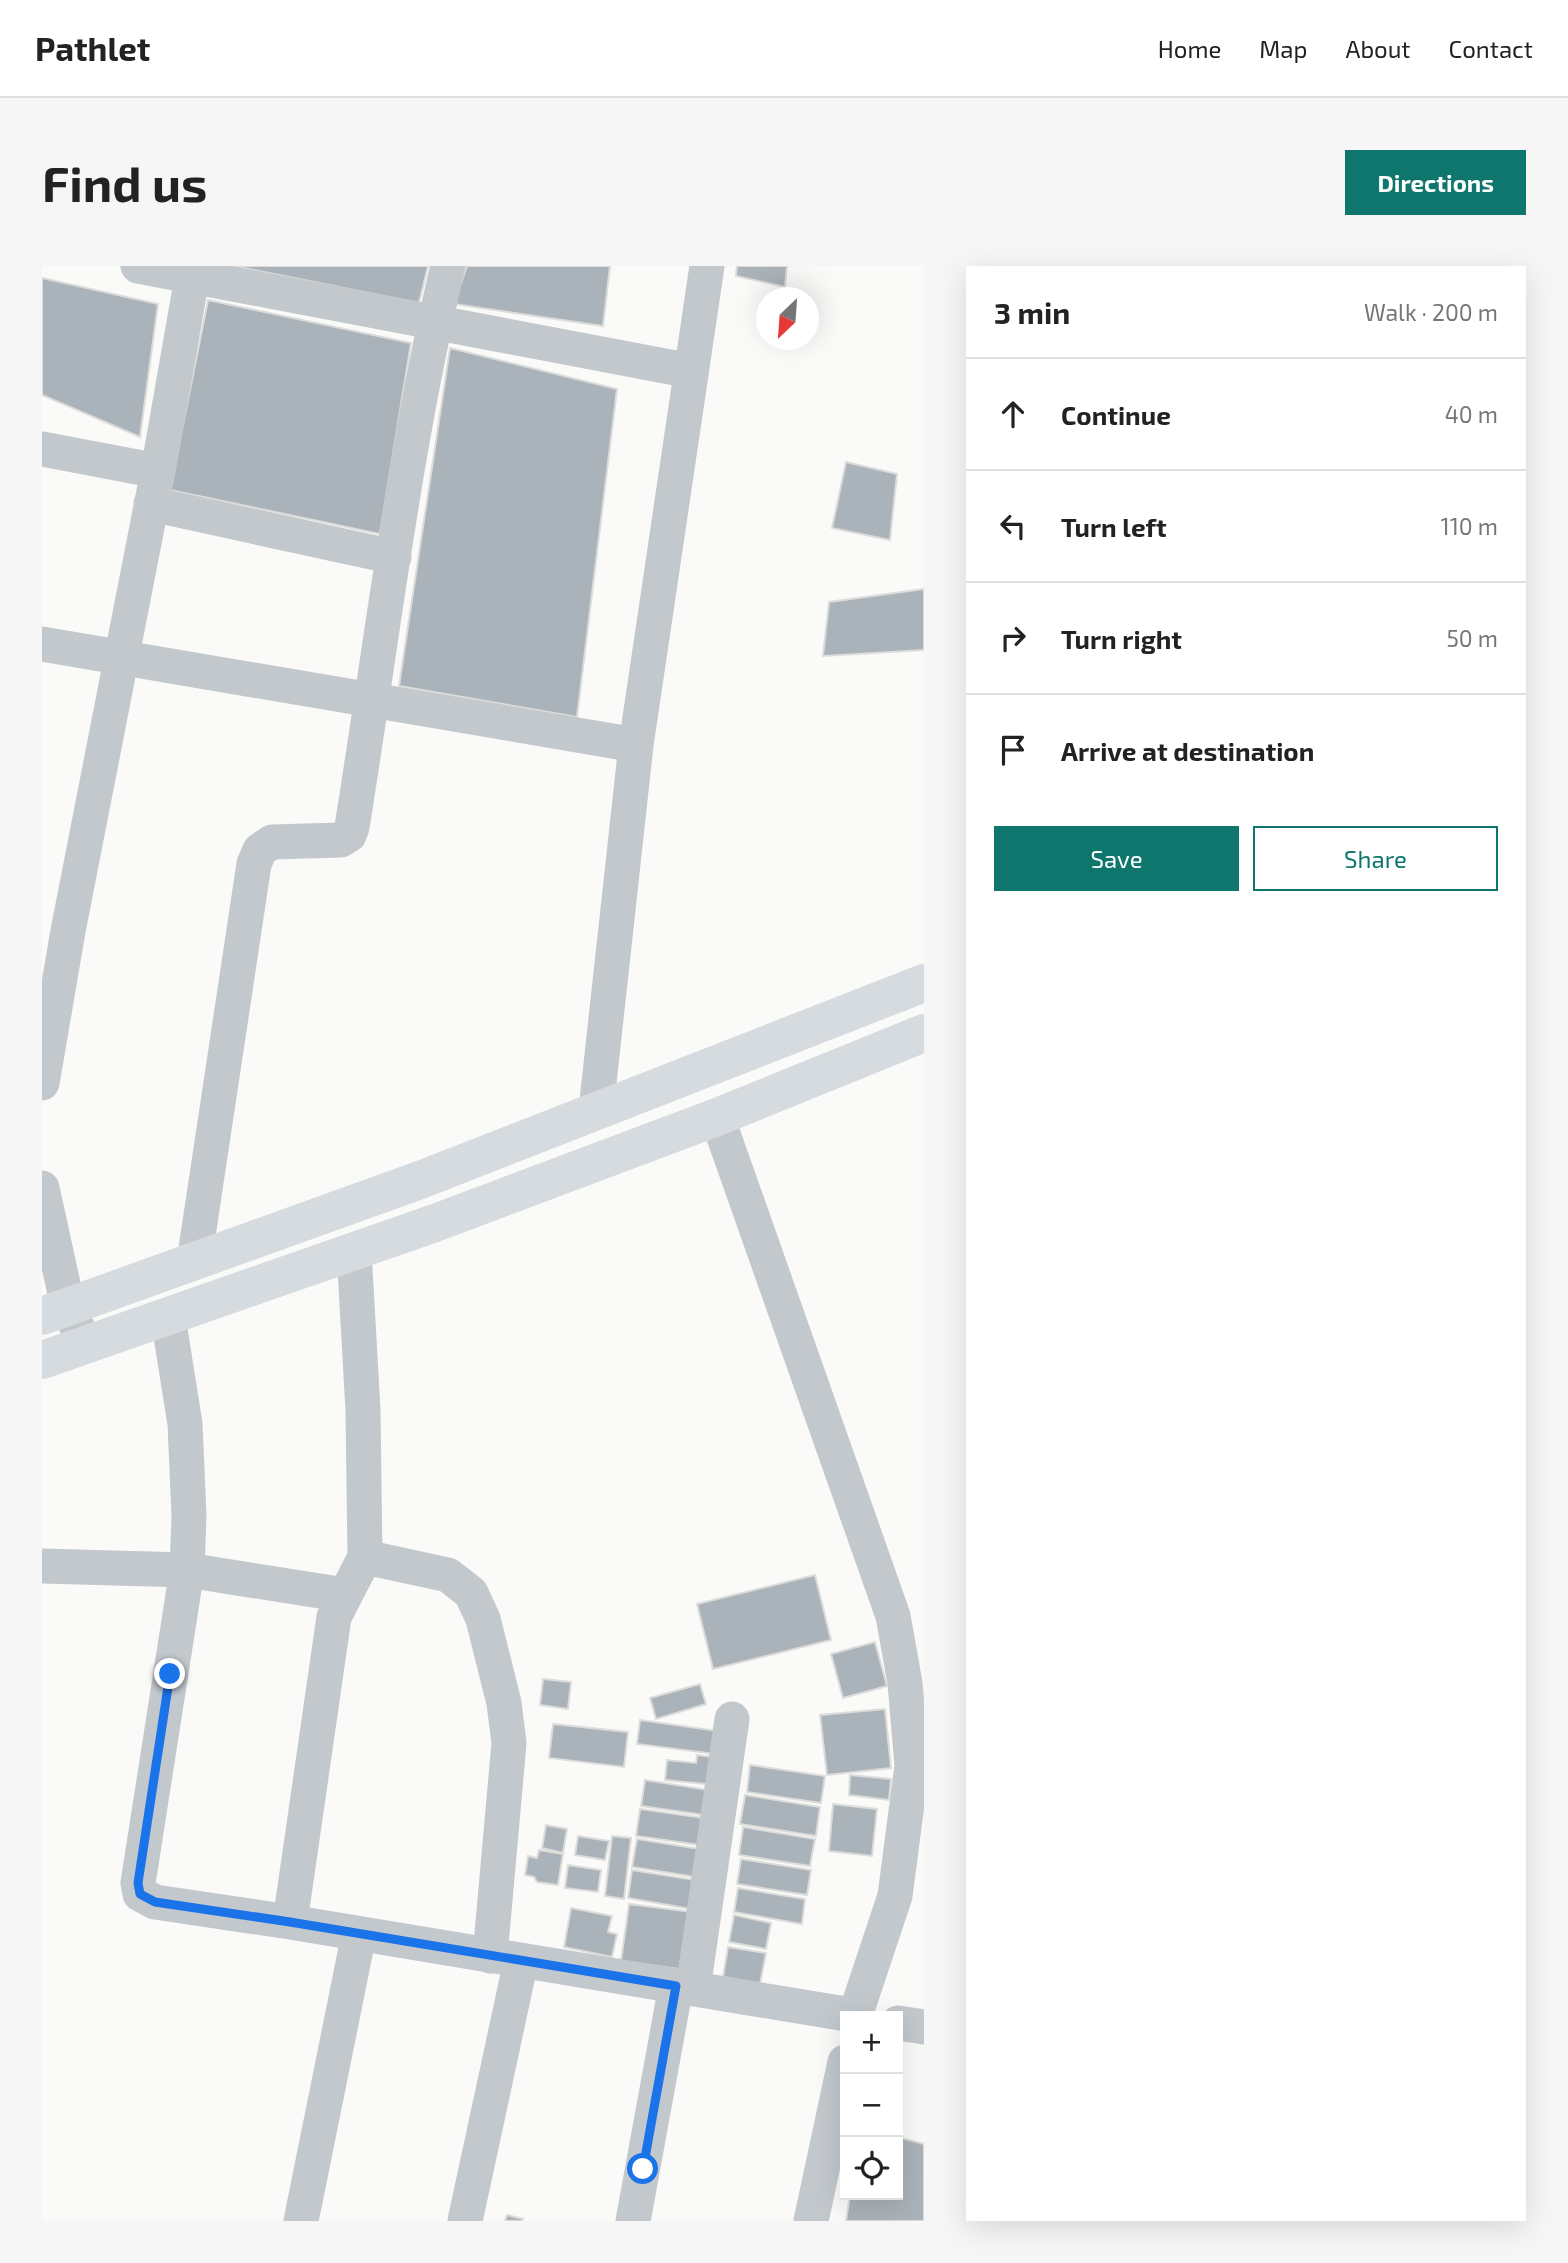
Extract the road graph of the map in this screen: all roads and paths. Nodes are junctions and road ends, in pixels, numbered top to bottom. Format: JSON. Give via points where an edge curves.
{"nodes":[{"id":1,"x":138,"y":266,"type":"edge"},
{"id":2,"x":448,"y":266,"type":"edge"},
{"id":3,"x":707,"y":266,"type":"edge"},
{"id":4,"x":193,"y":272,"type":"edge"},
{"id":5,"x":435,"y":323,"type":"junction"},
{"id":6,"x":691,"y":372,"type":"junction"},
{"id":7,"x":42,"y":449,"type":"edge"},
{"id":8,"x":155,"y":487,"type":"junction"},
{"id":9,"x":394,"y":557,"type":"junction"},
{"id":10,"x":42,"y":644,"type":"edge"},
{"id":11,"x":120,"y":658,"type":"junction"},
{"id":12,"x":372,"y":702,"type":"junction"},
{"id":13,"x":636,"y":745,"type":"junction"},
{"id":14,"x":55,"y":929,"type":"edge"},
{"id":15,"x":924,"y":983,"type":"edge"},
{"id":16,"x":924,"y":1033,"type":"edge"},
{"id":17,"x":42,"y":1083,"type":"edge"},
{"id":18,"x":596,"y":1110,"type":"junction"},
{"id":19,"x":716,"y":1117,"type":"junction"},
{"id":20,"x":420,"y":1180,"type":"junction"},
{"id":21,"x":42,"y":1188,"type":"edge"},
{"id":22,"x":435,"y":1223,"type":"junction"},
{"id":23,"x":354,"y":1251,"type":"junction"},
{"id":24,"x":194,"y":1262,"type":"junction"},
{"id":25,"x":55,"y":1311,"type":"edge"},
{"id":26,"x":168,"y":1317,"type":"junction"},
{"id":27,"x":85,"y":1345,"type":"junction"},
{"id":28,"x":42,"y":1360,"type":"edge"},
{"id":29,"x":365,"y":1557,"type":"junction"},
{"id":30,"x":42,"y":1566,"type":"edge"},
{"id":31,"x":187,"y":1570,"type":"junction"},
{"id":32,"x":345,"y":1595,"type":"junction"},
{"id":33,"x":732,"y":1719,"type":"dead end"},
{"id":34,"x":290,"y":1922,"type":"junction"},
{"id":35,"x":359,"y":1934,"type":"junction"},
{"id":36,"x":506,"y":1958,"type":"junction"},
{"id":37,"x":685,"y":1987,"type":"junction"},
{"id":38,"x":858,"y":2011,"type":"edge"},
{"id":39,"x":840,"y":2013,"type":"edge"},
{"id":40,"x":903,"y":2024,"type":"edge"},
{"id":41,"x":924,"y":2027,"type":"edge"},
{"id":42,"x":842,"y":2074,"type":"edge"},
{"id":43,"x":301,"y":2221,"type":"edge"},
{"id":44,"x":465,"y":2221,"type":"edge"},
{"id":45,"x":633,"y":2221,"type":"edge"},
{"id":46,"x":811,"y":2221,"type":"edge"}],
"edges":[{"from":1,"to":4,"type":"street"},
{"from":2,"to":5,"type":"street"},
{"from":3,"to":6,"type":"street"},
{"from":4,"to":5,"type":"street"},
{"from":4,"to":8,"type":"street"},
{"from":5,"to":6,"type":"street"},
{"from":5,"to":9,"type":"street"},
{"from":6,"to":13,"type":"street"},
{"from":7,"to":8,"type":"street"},
{"from":8,"to":9,"type":"street"},
{"from":8,"to":11,"type":"street"},
{"from":9,"to":12,"type":"street"},
{"from":10,"to":11,"type":"street"},
{"from":11,"to":12,"type":"street"},
{"from":11,"to":14,"type":"street"},
{"from":12,"to":13,"type":"street"},
{"from":12,"to":24,"type":"street","via":[[349,835],[341,840],[272,842],[260,850],[254,864]]},
{"from":13,"to":18,"type":"street"},
{"from":14,"to":17,"type":"street"},
{"from":15,"to":18,"type":"main road"},
{"from":16,"to":19,"type":"main road"},
{"from":18,"to":20,"type":"main road"},
{"from":19,"to":22,"type":"main road"},
{"from":19,"to":38,"type":"street","via":[[893,1616],[905,1682],[912,1766],[895,1896]]},
{"from":20,"to":22,"type":"main road"},
{"from":20,"to":24,"type":"main road"},
{"from":21,"to":25,"type":"street"},
{"from":22,"to":23,"type":"main road"},
{"from":23,"to":26,"type":"main road"},
{"from":23,"to":29,"type":"street"},
{"from":24,"to":25,"type":"main road"},
{"from":25,"to":27,"type":"street"},
{"from":26,"to":27,"type":"main road"},
{"from":26,"to":31,"type":"street","via":[[185,1423]]},
{"from":27,"to":28,"type":"main road"},
{"from":29,"to":32,"type":"street"},
{"from":29,"to":36,"type":"street","via":[[448,1575],[471,1593],[483,1619],[509,1743]]},
{"from":30,"to":31,"type":"street"},
{"from":31,"to":32,"type":"street"},
{"from":31,"to":34,"type":"street","via":[[138,1883],[140,1894],[155,1902]]},
{"from":32,"to":34,"type":"street","via":[[334,1618]]},
{"from":33,"to":37,"type":"street"},
{"from":34,"to":35,"type":"street"},
{"from":35,"to":36,"type":"street"},
{"from":35,"to":43,"type":"street"},
{"from":36,"to":37,"type":"street"},
{"from":36,"to":44,"type":"street"},
{"from":37,"to":39,"type":"street"},
{"from":37,"to":45,"type":"street"},
{"from":40,"to":41,"type":"street"},
{"from":42,"to":46,"type":"street"}]}
